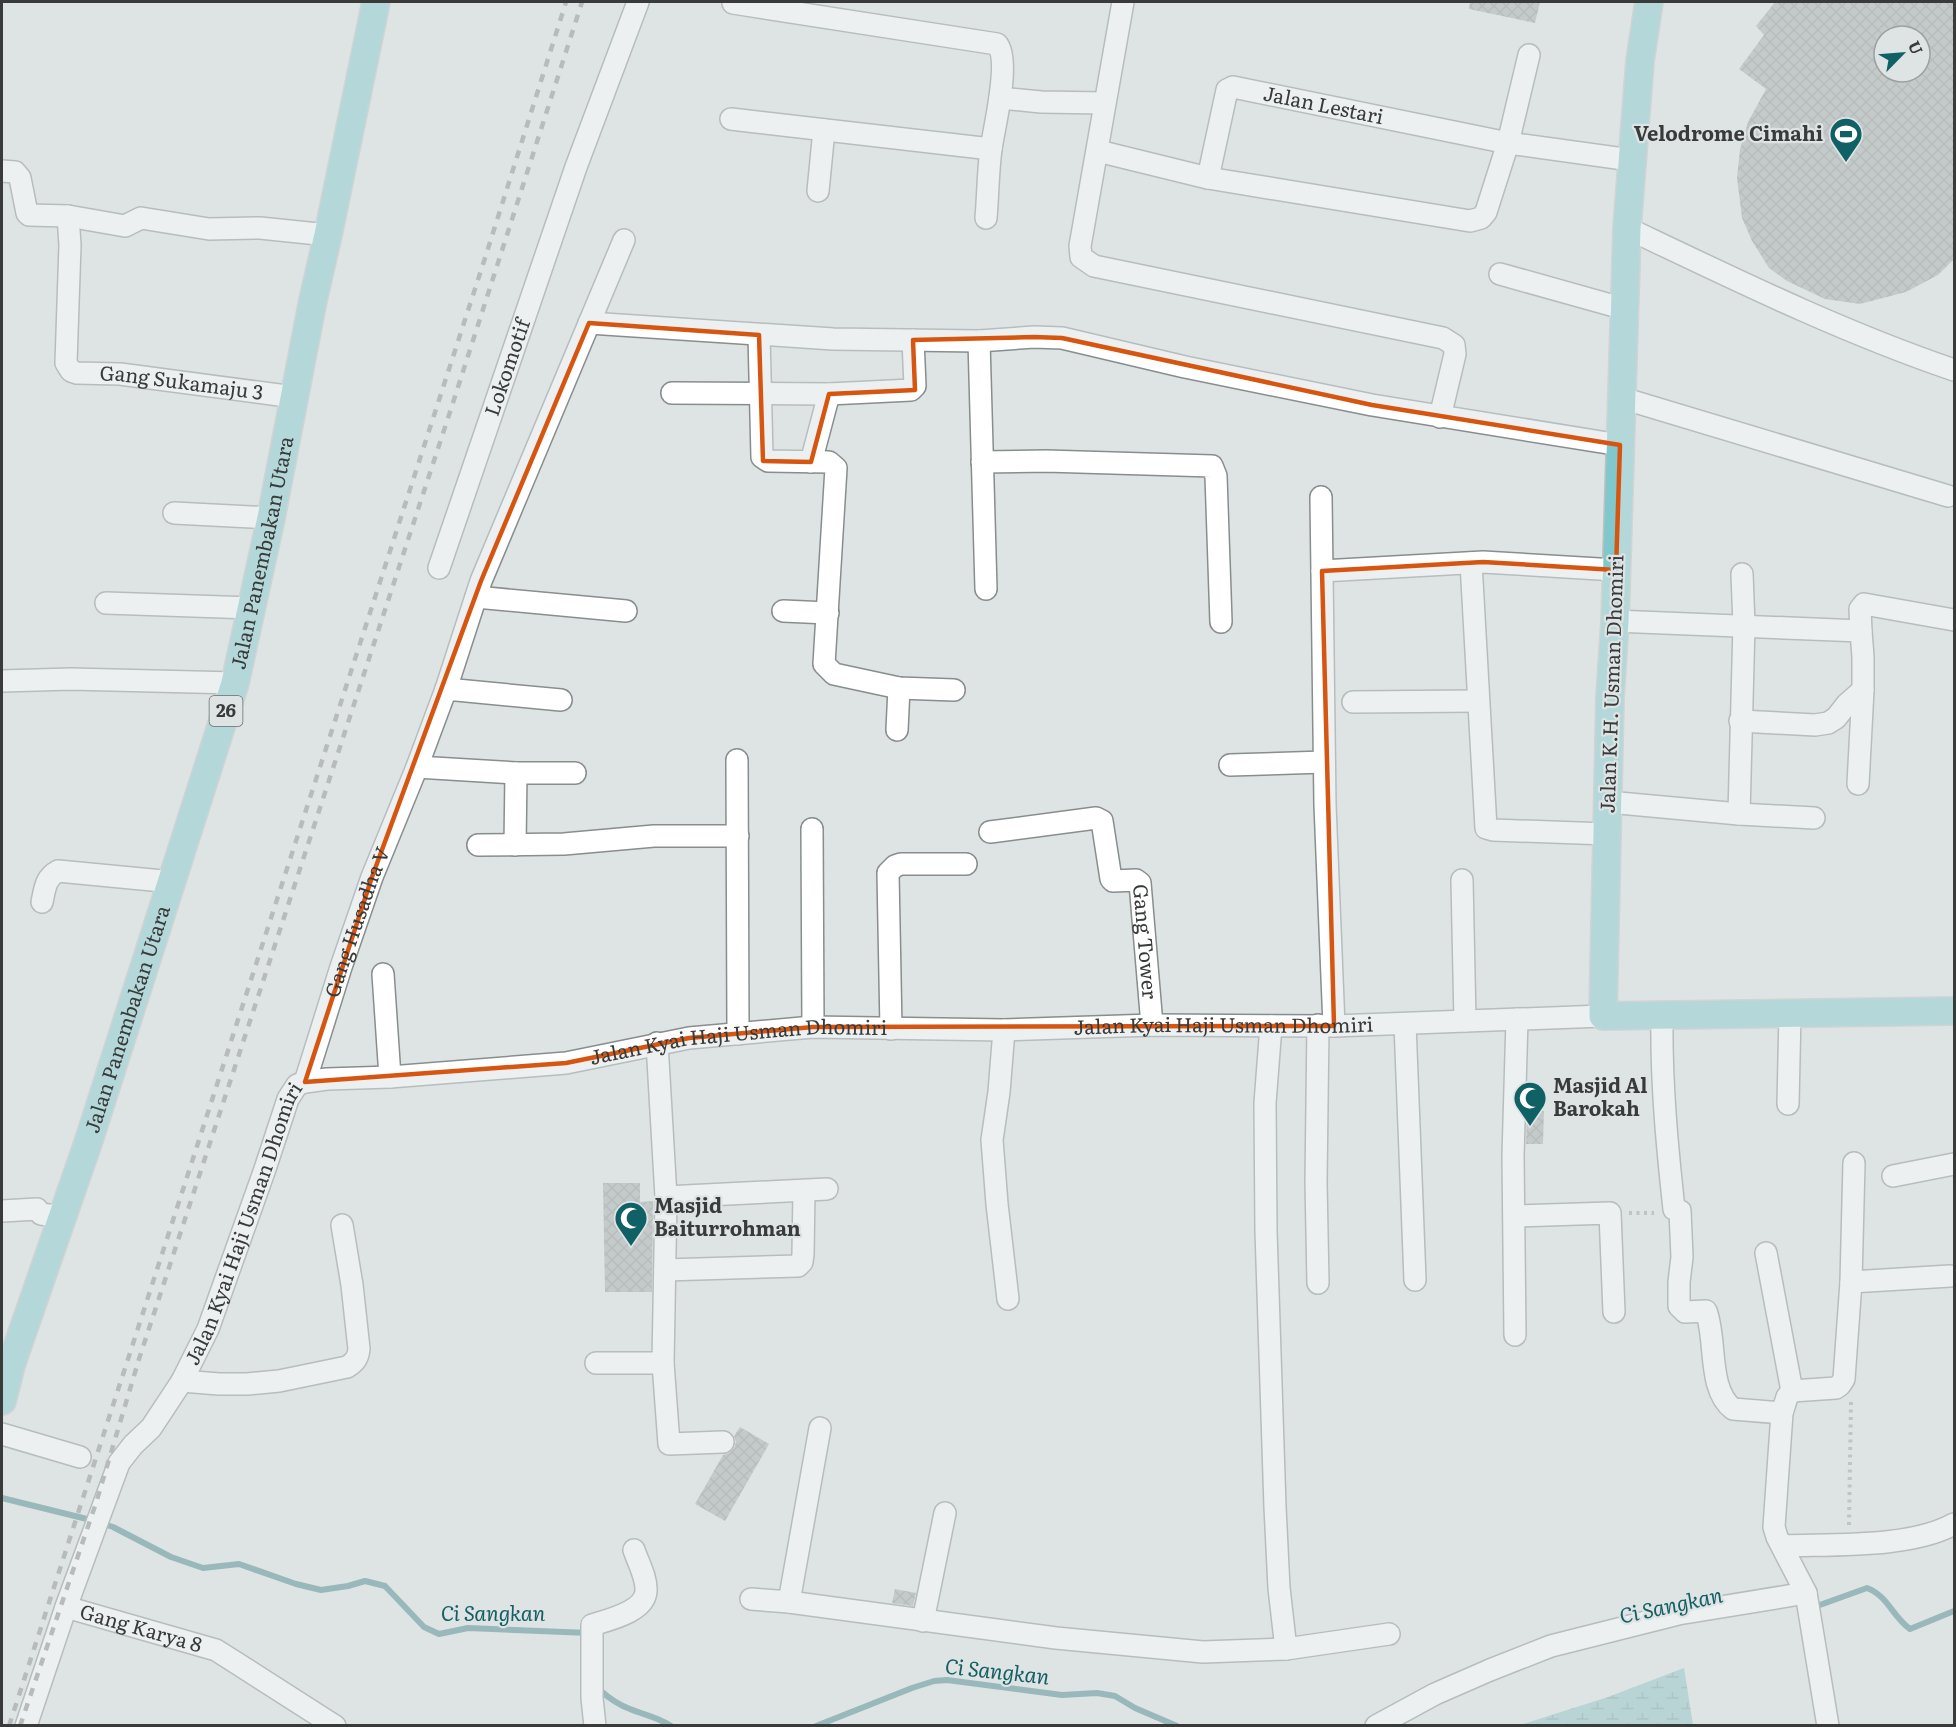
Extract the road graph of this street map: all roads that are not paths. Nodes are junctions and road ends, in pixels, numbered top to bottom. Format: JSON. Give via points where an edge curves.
{"nodes":[{"id":1,"x":376,"y":2,"type":"edge"},
{"id":2,"x":638,"y":2,"type":"edge"},
{"id":3,"x":1123,"y":2,"type":"edge"},
{"id":4,"x":1649,"y":2,"type":"edge"},
{"id":5,"x":733,"y":3,"type":"edge"},
{"id":6,"x":1529,"y":55,"type":"dead end"},
{"id":7,"x":1000,"y":98,"type":"junction"},
{"id":8,"x":1104,"y":103,"type":"junction"},
{"id":9,"x":730,"y":119,"type":"dead end"},
{"id":10,"x":825,"y":130,"type":"junction"},
{"id":11,"x":1508,"y":143,"type":"junction"},
{"id":12,"x":991,"y":149,"type":"junction"},
{"id":13,"x":1098,"y":151,"type":"junction"},
{"id":14,"x":1631,"y":160,"type":"junction"},
{"id":15,"x":2,"y":171,"type":"edge"},
{"id":16,"x":1208,"y":177,"type":"junction"},
{"id":17,"x":818,"y":191,"type":"dead end"},
{"id":18,"x":68,"y":216,"type":"junction"},
{"id":19,"x":986,"y":218,"type":"dead end"},
{"id":20,"x":1627,"y":228,"type":"junction"},
{"id":21,"x":328,"y":235,"type":"junction"},
{"id":22,"x":624,"y":240,"type":"dead end"},
{"id":23,"x":1500,"y":274,"type":"dead end"},
{"id":24,"x":1625,"y":309,"type":"junction"},
{"id":25,"x":589,"y":323,"type":"junction"},
{"id":26,"x":759,"y":335,"type":"junction"},
{"id":27,"x":913,"y":340,"type":"junction"},
{"id":28,"x":979,"y":341,"type":"junction"},
{"id":29,"x":1954,"y":370,"type":"edge"},
{"id":30,"x":759,"y":392,"type":"junction"},
{"id":31,"x":672,"y":393,"type":"dead end"},
{"id":32,"x":829,"y":394,"type":"junction"},
{"id":33,"x":294,"y":397,"type":"junction"},
{"id":34,"x":1622,"y":398,"type":"junction"},
{"id":35,"x":1440,"y":417,"type":"junction"},
{"id":36,"x":1620,"y":446,"type":"junction"},
{"id":37,"x":812,"y":462,"type":"junction"},
{"id":38,"x":982,"y":462,"type":"junction"},
{"id":39,"x":1948,"y":496,"type":"dead end"},
{"id":40,"x":1321,"y":497,"type":"dead end"},
{"id":41,"x":174,"y":513,"type":"dead end"},
{"id":42,"x":271,"y":518,"type":"junction"},
{"id":43,"x":1471,"y":562,"type":"junction"},
{"id":44,"x":438,"y":568,"type":"dead end"},
{"id":45,"x":1616,"y":570,"type":"junction"},
{"id":46,"x":1322,"y":572,"type":"junction"},
{"id":47,"x":1742,"y":574,"type":"dead end"},
{"id":48,"x":478,"y":589,"type":"junction"},
{"id":49,"x":986,"y":589,"type":"dead end"},
{"id":50,"x":106,"y":603,"type":"dead end"},
{"id":51,"x":252,"y":608,"type":"junction"},
{"id":52,"x":783,"y":610,"type":"dead end"},
{"id":53,"x":626,"y":611,"type":"dead end"},
{"id":54,"x":828,"y":613,"type":"junction"},
{"id":55,"x":1954,"y":620,"type":"edge"},
{"id":56,"x":1615,"y":621,"type":"junction"},
{"id":57,"x":1221,"y":622,"type":"dead end"},
{"id":58,"x":1743,"y":625,"type":"junction"},
{"id":59,"x":1861,"y":631,"type":"junction"},
{"id":60,"x":2,"y":681,"type":"edge"},
{"id":61,"x":235,"y":682,"type":"junction"},
{"id":62,"x":899,"y":688,"type":"junction"},
{"id":63,"x":446,"y":689,"type":"junction"},
{"id":64,"x":954,"y":690,"type":"dead end"},
{"id":65,"x":1863,"y":690,"type":"junction"},
{"id":66,"x":561,"y":700,"type":"dead end"},
{"id":67,"x":1478,"y":701,"type":"junction"},
{"id":68,"x":1353,"y":702,"type":"dead end"},
{"id":69,"x":1740,"y":721,"type":"junction"},
{"id":70,"x":897,"y":730,"type":"dead end"},
{"id":71,"x":737,"y":760,"type":"dead end"},
{"id":72,"x":1324,"y":762,"type":"junction"},
{"id":73,"x":1230,"y":765,"type":"dead end"},
{"id":74,"x":417,"y":767,"type":"junction"},
{"id":75,"x":516,"y":773,"type":"junction"},
{"id":76,"x":575,"y":773,"type":"dead end"},
{"id":77,"x":1858,"y":784,"type":"dead end"},
{"id":78,"x":1608,"y":802,"type":"junction"},
{"id":79,"x":1739,"y":814,"type":"junction"},
{"id":80,"x":1814,"y":818,"type":"dead end"},
{"id":81,"x":812,"y":829,"type":"dead end"},
{"id":82,"x":990,"y":832,"type":"dead end"},
{"id":83,"x":1607,"y":834,"type":"junction"},
{"id":84,"x":738,"y":836,"type":"junction"},
{"id":85,"x":478,"y":845,"type":"dead end"},
{"id":86,"x":515,"y":845,"type":"junction"},
{"id":87,"x":966,"y":864,"type":"dead end"},
{"id":88,"x":1462,"y":880,"type":"dead end"},
{"id":89,"x":173,"y":882,"type":"junction"},
{"id":90,"x":42,"y":902,"type":"dead end"},
{"id":91,"x":383,"y":974,"type":"dead end"},
{"id":92,"x":1954,"y":1011,"type":"edge"},
{"id":93,"x":1790,"y":1013,"type":"junction"},
{"id":94,"x":1603,"y":1016,"type":"junction"},
{"id":95,"x":1662,"y":1016,"type":"junction"},
{"id":96,"x":1517,"y":1018,"type":"junction"},
{"id":97,"x":1465,"y":1021,"type":"junction"},
{"id":98,"x":1405,"y":1024,"type":"junction"},
{"id":99,"x":1152,"y":1025,"type":"junction"},
{"id":100,"x":1271,"y":1026,"type":"junction"},
{"id":101,"x":1326,"y":1026,"type":"junction"},
{"id":102,"x":813,"y":1027,"type":"junction"},
{"id":103,"x":891,"y":1029,"type":"junction"},
{"id":104,"x":1004,"y":1030,"type":"junction"},
{"id":105,"x":738,"y":1034,"type":"junction"},
{"id":106,"x":657,"y":1043,"type":"junction"},
{"id":107,"x":390,"y":1077,"type":"junction"},
{"id":108,"x":304,"y":1082,"type":"junction"},
{"id":109,"x":1788,"y":1104,"type":"dead end"},
{"id":110,"x":1854,"y":1163,"type":"dead end"},
{"id":111,"x":1954,"y":1164,"type":"edge"},
{"id":112,"x":1893,"y":1176,"type":"dead end"},
{"id":113,"x":827,"y":1189,"type":"dead end"},
{"id":114,"x":804,"y":1191,"type":"junction"},
{"id":115,"x":666,"y":1197,"type":"junction"},
{"id":116,"x":2,"y":1211,"type":"edge"},
{"id":117,"x":1515,"y":1216,"type":"junction"},
{"id":118,"x":63,"y":1217,"type":"junction"},
{"id":119,"x":342,"y":1225,"type":"dead end"},
{"id":120,"x":1766,"y":1253,"type":"dead end"},
{"id":121,"x":665,"y":1270,"type":"junction"},
{"id":122,"x":1950,"y":1276,"type":"dead end"},
{"id":123,"x":1415,"y":1280,"type":"dead end"},
{"id":124,"x":1851,"y":1282,"type":"junction"},
{"id":125,"x":1318,"y":1283,"type":"dead end"},
{"id":126,"x":1008,"y":1299,"type":"dead end"},
{"id":127,"x":1614,"y":1312,"type":"dead end"},
{"id":128,"x":1515,"y":1335,"type":"dead end"},
{"id":129,"x":596,"y":1363,"type":"dead end"},
{"id":130,"x":663,"y":1363,"type":"junction"},
{"id":131,"x":182,"y":1382,"type":"junction"},
{"id":132,"x":1792,"y":1391,"type":"junction"},
{"id":133,"x":2,"y":1401,"type":"edge"},
{"id":134,"x":1782,"y":1413,"type":"junction"},
{"id":135,"x":820,"y":1428,"type":"dead end"},
{"id":136,"x":2,"y":1434,"type":"edge"},
{"id":137,"x":723,"y":1442,"type":"dead end"},
{"id":138,"x":80,"y":1457,"type":"dead end"},
{"id":139,"x":945,"y":1513,"type":"dead end"},
{"id":140,"x":1954,"y":1524,"type":"edge"},
{"id":141,"x":1784,"y":1546,"type":"junction"},
{"id":142,"x":634,"y":1550,"type":"dead end"},
{"id":143,"x":751,"y":1599,"type":"dead end"},
{"id":144,"x":789,"y":1602,"type":"junction"},
{"id":145,"x":1808,"y":1603,"type":"junction"},
{"id":146,"x":66,"y":1607,"type":"junction"},
{"id":147,"x":923,"y":1621,"type":"junction"},
{"id":148,"x":1389,"y":1634,"type":"dead end"},
{"id":149,"x":1286,"y":1649,"type":"junction"},
{"id":150,"x":26,"y":1725,"type":"edge"},
{"id":151,"x":335,"y":1725,"type":"edge"},
{"id":152,"x":595,"y":1725,"type":"edge"},
{"id":153,"x":1376,"y":1725,"type":"edge"},
{"id":154,"x":1828,"y":1725,"type":"edge"}],
"edges":[{"from":1,"to":21,"type":"main road","name":"Jalan Panembakan Utara","number":"26"},
{"from":2,"to":44,"type":"street","name":"Lokomotif","via":[[576,167]]},
{"from":3,"to":8,"type":"street"},
{"from":4,"to":14,"type":"main road","name":"Jalan K.H. Usman Dhomiri"},
{"from":5,"to":7,"type":"street","via":[[998,44],[1002,55]]},
{"from":6,"to":11,"type":"street"},
{"from":7,"to":8,"type":"street"},
{"from":7,"to":12,"type":"street"},
{"from":8,"to":13,"type":"street"},
{"from":9,"to":10,"type":"street"},
{"from":10,"to":12,"type":"street"},
{"from":10,"to":17,"type":"street"},
{"from":11,"to":14,"type":"street"},
{"from":11,"to":16,"type":"street","via":[[1486,212],[1470,221]]},
{"from":11,"to":16,"type":"street","name":"Jalan Lestari","via":[[1233,87],[1227,90]]},
{"from":12,"to":19,"type":"street"},
{"from":13,"to":16,"type":"street"},
{"from":13,"to":35,"type":"street","via":[[1080,246],[1081,257],[1087,262],[1443,338],[1454,345],[1455,354]]},
{"from":14,"to":20,"type":"main road","name":"Jalan K.H. Usman Dhomiri"},
{"from":15,"to":18,"type":"street","via":[[15,172],[20,178],[29,215]]},
{"from":18,"to":21,"type":"street","via":[[124,226],[141,218],[209,230],[260,228]]},
{"from":18,"to":33,"type":"street","name":"Gang Sukamaju 3","via":[[66,363],[71,370],[77,374],[120,375]]},
{"from":20,"to":24,"type":"main road","name":"Jalan K.H. Usman Dhomiri"},
{"from":20,"to":29,"type":"street","via":[[1847,329]]},
{"from":21,"to":33,"type":"main road","name":"Jalan Panembakan Utara","number":"26"},
{"from":22,"to":25,"type":"street","name":"Gang Husadha V"},
{"from":23,"to":24,"type":"street"},
{"from":24,"to":34,"type":"main road","name":"Jalan K.H. Usman Dhomiri"},
{"from":25,"to":26,"type":"street"},
{"from":25,"to":48,"type":"street","name":"Gang Husadha V"},
{"from":26,"to":27,"type":"street"},
{"from":26,"to":30,"type":"street"},
{"from":27,"to":28,"type":"street"},
{"from":27,"to":32,"type":"street","via":[[915,386],[911,390]]},
{"from":28,"to":35,"type":"street","via":[[1062,338]]},
{"from":28,"to":38,"type":"street"},
{"from":30,"to":31,"type":"street"},
{"from":30,"to":32,"type":"street"},
{"from":30,"to":37,"type":"street","via":[[762,457],[768,461]]},
{"from":32,"to":37,"type":"street"},
{"from":33,"to":42,"type":"main road","name":"Jalan Panembakan Utara","number":"26"},
{"from":34,"to":36,"type":"main road","name":"Jalan K.H. Usman Dhomiri"},
{"from":34,"to":39,"type":"street"},
{"from":35,"to":36,"type":"street"},
{"from":36,"to":45,"type":"main road","name":"Jalan K.H. Usman Dhomiri"},
{"from":37,"to":54,"type":"street","via":[[829,462],[836,468]]},
{"from":38,"to":49,"type":"street"},
{"from":38,"to":57,"type":"street","via":[[1212,466],[1216,476]]},
{"from":40,"to":46,"type":"street"},
{"from":41,"to":42,"type":"street"},
{"from":42,"to":51,"type":"main road","name":"Jalan Panembakan Utara","number":"26"},
{"from":43,"to":45,"type":"street"},
{"from":43,"to":46,"type":"street"},
{"from":43,"to":67,"type":"street"},
{"from":45,"to":56,"type":"main road","name":"Jalan K.H. Usman Dhomiri"},
{"from":46,"to":72,"type":"street"},
{"from":47,"to":58,"type":"street"},
{"from":48,"to":53,"type":"street"},
{"from":48,"to":63,"type":"street","name":"Gang Husadha V"},
{"from":50,"to":51,"type":"street"},
{"from":51,"to":61,"type":"main road","name":"Jalan Panembakan Utara","number":"26"},
{"from":52,"to":54,"type":"street"},
{"from":54,"to":62,"type":"street","via":[[824,664],[828,670]]},
{"from":55,"to":59,"type":"street","via":[[1864,604],[1860,609]]},
{"from":56,"to":58,"type":"street"},
{"from":56,"to":78,"type":"main road","name":"Jalan K.H. Usman Dhomiri"},
{"from":58,"to":59,"type":"street"},
{"from":58,"to":69,"type":"street"},
{"from":59,"to":65,"type":"street"},
{"from":60,"to":61,"type":"street"},
{"from":61,"to":89,"type":"main road","name":"Jalan Panembakan Utara","number":"26"},
{"from":62,"to":64,"type":"street"},
{"from":62,"to":70,"type":"street"},
{"from":63,"to":66,"type":"street"},
{"from":63,"to":74,"type":"street","name":"Gang Husadha V"},
{"from":65,"to":69,"type":"street","via":[[1828,723]]},
{"from":65,"to":77,"type":"street"},
{"from":67,"to":68,"type":"street"},
{"from":67,"to":83,"type":"street","via":[[1486,828]]},
{"from":69,"to":79,"type":"street"},
{"from":71,"to":84,"type":"street"},
{"from":72,"to":73,"type":"street"},
{"from":72,"to":101,"type":"street"},
{"from":74,"to":75,"type":"street"},
{"from":74,"to":108,"type":"street","name":"Gang Husadha V","via":[[372,877]]},
{"from":75,"to":76,"type":"street"},
{"from":75,"to":86,"type":"street"},
{"from":78,"to":79,"type":"street"},
{"from":78,"to":83,"type":"main road","name":"Jalan K.H. Usman Dhomiri"},
{"from":79,"to":80,"type":"street"},
{"from":81,"to":102,"type":"street"},
{"from":82,"to":99,"type":"street","name":"Gang Tower","via":[[1096,818],[1102,821],[1111,879],[1136,880],[1140,884]]},
{"from":83,"to":94,"type":"main road","name":"Jalan K.H. Usman Dhomiri"},
{"from":84,"to":86,"type":"street","via":[[654,836]]},
{"from":84,"to":105,"type":"street"},
{"from":85,"to":86,"type":"street"},
{"from":87,"to":103,"type":"street","via":[[901,864],[888,873]]},
{"from":88,"to":97,"type":"street"},
{"from":89,"to":90,"type":"street","via":[[58,871],[46,881]]},
{"from":89,"to":118,"type":"main road","name":"Jalan Panembakan Utara","number":"26"},
{"from":91,"to":107,"type":"street"},
{"from":92,"to":93,"type":"main road"},
{"from":93,"to":95,"type":"main road"},
{"from":93,"to":109,"type":"street"},
{"from":94,"to":95,"type":"main road"},
{"from":94,"to":96,"type":"street","name":"Jalan Kyai Haji Usman Dhomiri"},
{"from":95,"to":134,"type":"street","via":[[1663,1101],[1674,1209],[1680,1211],[1682,1230],[1680,1306],[1685,1312],[1706,1311],[1719,1386],[1726,1404],[1732,1409]]},
{"from":96,"to":97,"type":"street","name":"Jalan Kyai Haji Usman Dhomiri"},
{"from":96,"to":117,"type":"street"},
{"from":97,"to":98,"type":"street","name":"Jalan Kyai Haji Usman Dhomiri"},
{"from":98,"to":101,"type":"street","name":"Jalan Kyai Haji Usman Dhomiri"},
{"from":98,"to":123,"type":"street"},
{"from":99,"to":100,"type":"street","name":"Jalan Kyai Haji Usman Dhomiri"},
{"from":99,"to":104,"type":"street","name":"Jalan Kyai Haji Usman Dhomiri"},
{"from":100,"to":101,"type":"street","name":"Jalan Kyai Haji Usman Dhomiri"},
{"from":100,"to":149,"type":"street","via":[[1265,1103],[1266,1231],[1275,1518]]},
{"from":101,"to":125,"type":"street","via":[[1316,1182]]},
{"from":102,"to":103,"type":"street","name":"Jalan Kyai Haji Usman Dhomiri"},
{"from":102,"to":105,"type":"street","name":"Jalan Kyai Haji Usman Dhomiri"},
{"from":103,"to":104,"type":"street","name":"Jalan Kyai Haji Usman Dhomiri"},
{"from":104,"to":126,"type":"street","via":[[992,1140]]},
{"from":105,"to":106,"type":"street","name":"Jalan Kyai Haji Usman Dhomiri"},
{"from":106,"to":107,"type":"street","name":"Jalan Kyai Haji Usman Dhomiri","via":[[566,1063]]},
{"from":106,"to":115,"type":"street"},
{"from":107,"to":108,"type":"street","name":"Jalan Kyai Haji Usman Dhomiri"},
{"from":108,"to":131,"type":"street","name":"Jalan Kyai Haji Usman Dhomiri","via":[[297,1085],[288,1099],[208,1329]]},
{"from":110,"to":124,"type":"street"},
{"from":111,"to":112,"type":"street"},
{"from":113,"to":114,"type":"street"},
{"from":114,"to":115,"type":"street"},
{"from":114,"to":121,"type":"street","via":[[803,1254],[798,1266]]},
{"from":115,"to":121,"type":"street"},
{"from":116,"to":118,"type":"street","via":[[37,1209],[41,1214]]},
{"from":117,"to":127,"type":"street","via":[[1610,1213]]},
{"from":117,"to":128,"type":"street"},
{"from":118,"to":133,"type":"main road","name":"Jalan Panembakan Utara","number":"26"},
{"from":119,"to":131,"type":"street","via":[[359,1349],[354,1362],[347,1367],[279,1381]]},
{"from":120,"to":132,"type":"street"},
{"from":121,"to":130,"type":"street"},
{"from":122,"to":124,"type":"street"},
{"from":124,"to":132,"type":"street","via":[[1843,1382],[1836,1388]]},
{"from":129,"to":130,"type":"street"},
{"from":130,"to":137,"type":"street","via":[[669,1444]]},
{"from":131,"to":146,"type":"street","name":"Jalan Kyai Haji Usman Dhomiri","via":[[151,1428],[119,1463]]},
{"from":132,"to":134,"type":"street"},
{"from":134,"to":141,"type":"street","via":[[1774,1527]]},
{"from":135,"to":144,"type":"street"},
{"from":136,"to":138,"type":"street"},
{"from":139,"to":147,"type":"street"},
{"from":140,"to":141,"type":"street","via":[[1937,1533],[1883,1543]]},
{"from":141,"to":145,"type":"street"},
{"from":142,"to":152,"type":"street","via":[[645,1586],[644,1599],[633,1611],[592,1635]]},
{"from":143,"to":144,"type":"street"},
{"from":144,"to":147,"type":"street"},
{"from":145,"to":153,"type":"street","via":[[1678,1614],[1551,1646],[1454,1686]]},
{"from":145,"to":154,"type":"street"},
{"from":146,"to":150,"type":"street","name":"Jalan Kyai Haji Usman Dhomiri"},
{"from":146,"to":151,"type":"street","name":"Gang Karya 8","via":[[216,1650]]},
{"from":147,"to":149,"type":"street","via":[[1203,1652]]},
{"from":148,"to":149,"type":"street"}]}
